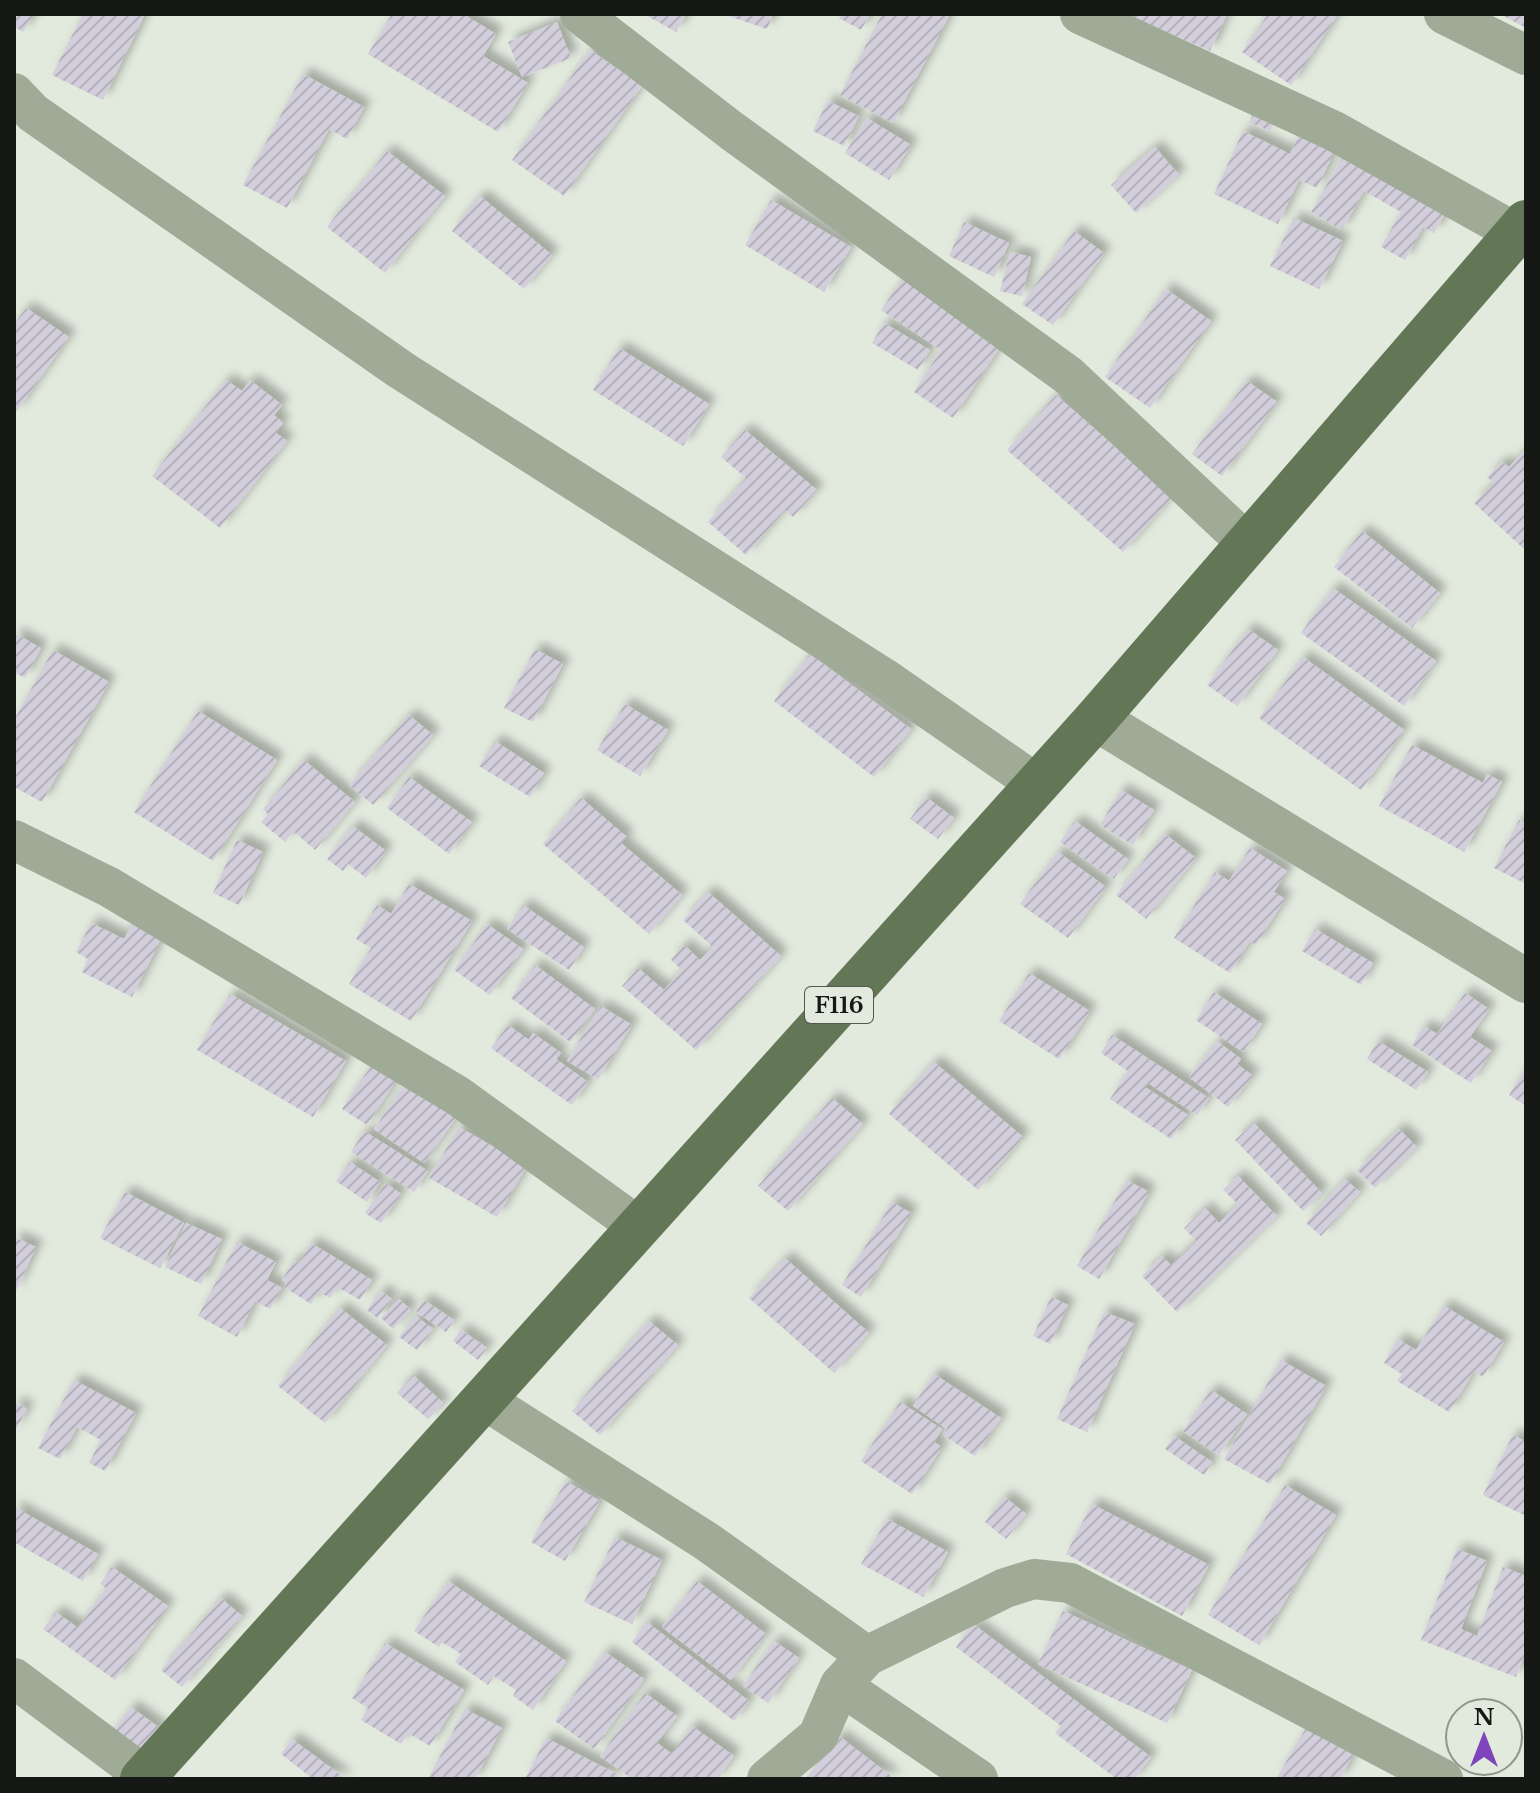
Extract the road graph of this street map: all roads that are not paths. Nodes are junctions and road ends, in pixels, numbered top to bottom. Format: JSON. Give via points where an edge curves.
{"nodes":[{"id":1,"x":580,"y":14,"type":"edge"},
{"id":2,"x":1080,"y":14,"type":"edge"},
{"id":3,"x":1444,"y":14,"type":"edge"},
{"id":4,"x":1526,"y":55,"type":"edge"},
{"id":5,"x":14,"y":93,"type":"edge"},
{"id":6,"x":1521,"y":228,"type":"edge"},
{"id":7,"x":1248,"y":544,"type":"junction"},
{"id":8,"x":1096,"y":719,"type":"junction"},
{"id":9,"x":1038,"y":785,"type":"junction"},
{"id":10,"x":14,"y":840,"type":"edge"},
{"id":11,"x":1526,"y":981,"type":"edge"},
{"id":12,"x":639,"y":1227,"type":"junction"},
{"id":13,"x":483,"y":1399,"type":"junction"},
{"id":14,"x":854,"y":1670,"type":"junction"},
{"id":15,"x":14,"y":1678,"type":"edge"},
{"id":16,"x":143,"y":1778,"type":"edge"},
{"id":17,"x":767,"y":1779,"type":"edge"},
{"id":18,"x":978,"y":1779,"type":"edge"},
{"id":19,"x":1443,"y":1779,"type":"edge"}],
"edges":[{"from":1,"to":7,"type":"street","via":[[1069,376]]},
{"from":2,"to":6,"type":"street","via":[[1334,131]]},
{"from":3,"to":4,"type":"street"},
{"from":5,"to":9,"type":"street","via":[[33,113],[401,370],[884,678]]},
{"from":6,"to":7,"type":"main road","number":"F116"},
{"from":7,"to":8,"type":"main road","number":"F116"},
{"from":8,"to":9,"type":"main road","number":"F116"},
{"from":8,"to":11,"type":"street"},
{"from":9,"to":12,"type":"main road","number":"F116"},
{"from":10,"to":12,"type":"street","via":[[109,887],[458,1096]]},
{"from":12,"to":13,"type":"main road","number":"F116"},
{"from":13,"to":14,"type":"street","via":[[706,1541]]},
{"from":13,"to":16,"type":"main road","number":"F116"},
{"from":14,"to":17,"type":"street","via":[[818,1736]]},
{"from":14,"to":18,"type":"street"},
{"from":14,"to":19,"type":"street","via":[[1005,1588],[1034,1579],[1070,1583]]},
{"from":15,"to":16,"type":"street"}]}
